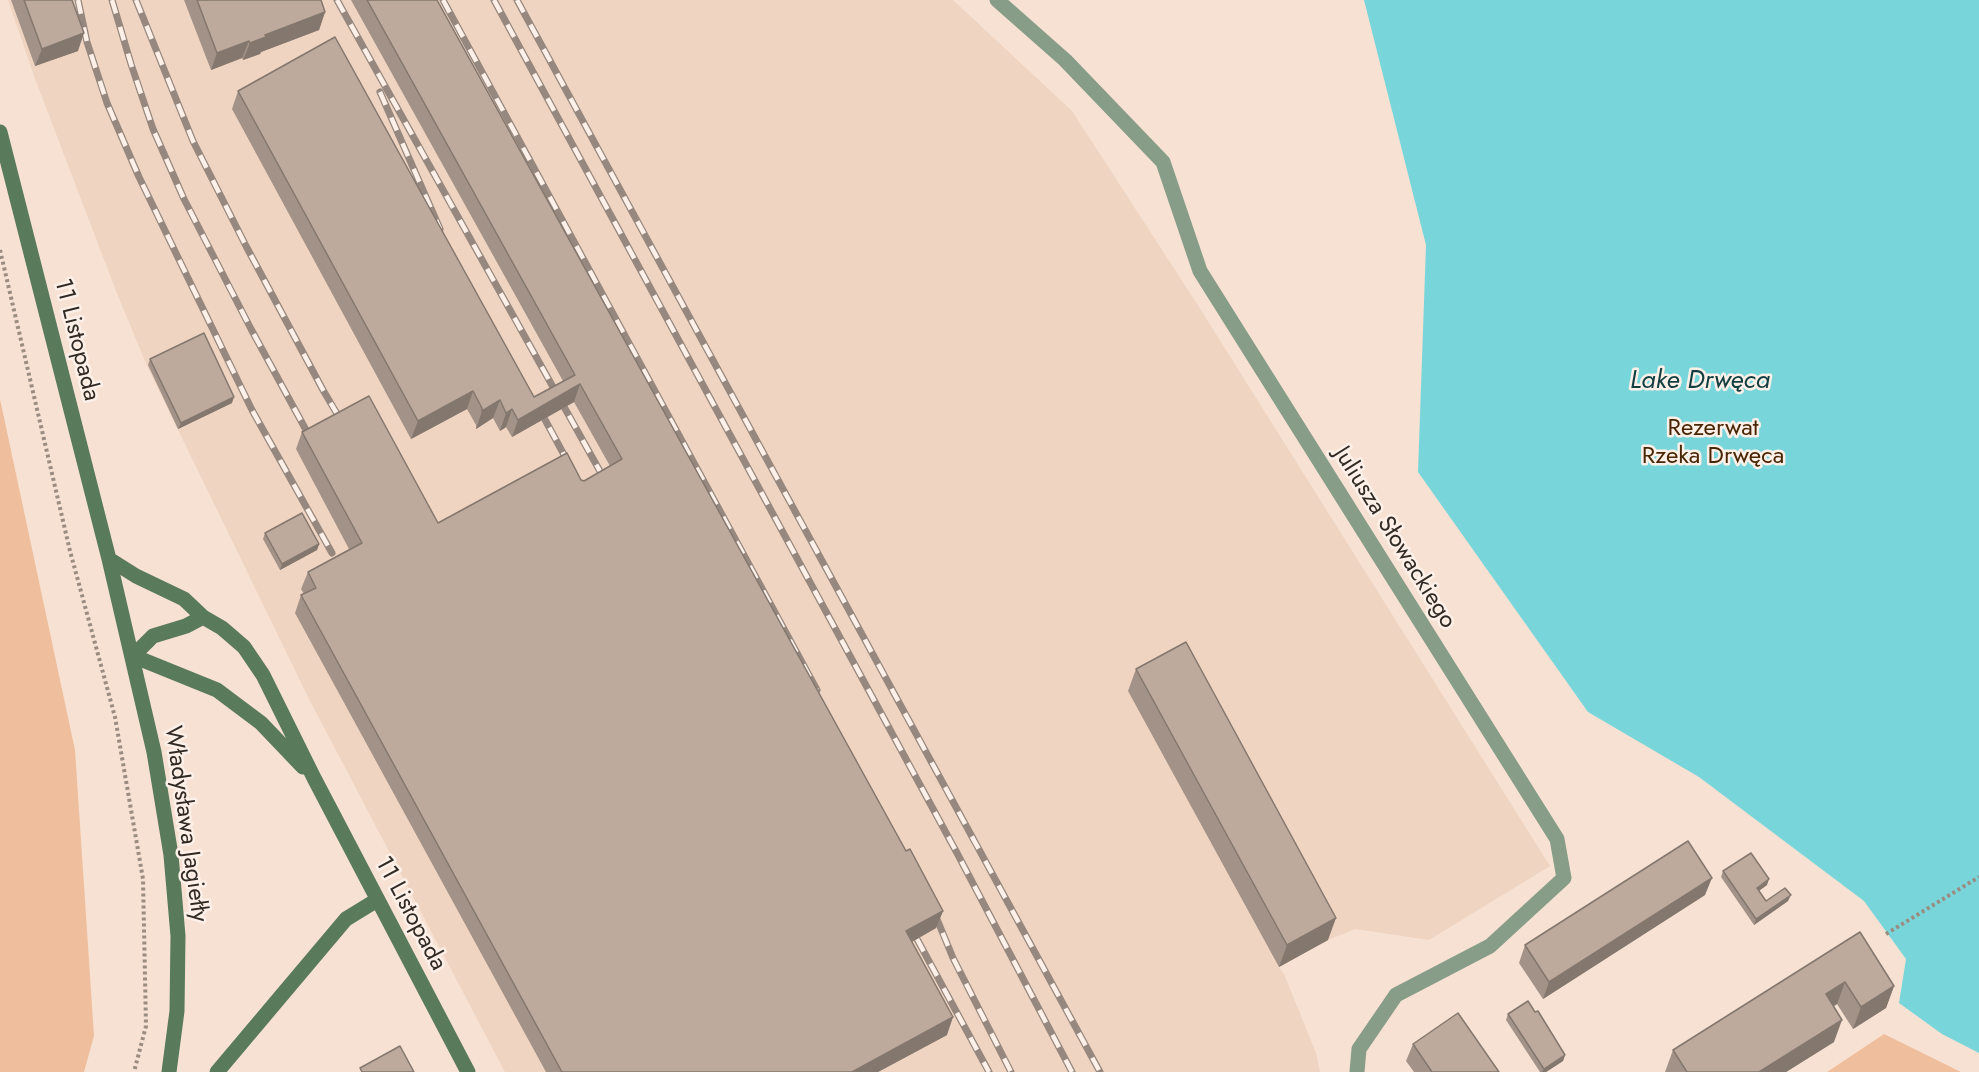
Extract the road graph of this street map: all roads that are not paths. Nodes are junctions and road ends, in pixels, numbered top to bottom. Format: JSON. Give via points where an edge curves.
{"nodes":[{"id":1,"x":997,"y":0,"type":"edge"},
{"id":2,"x":0,"y":132,"type":"edge"},
{"id":3,"x":109,"y":559,"type":"junction"},
{"id":4,"x":203,"y":617,"type":"junction"},
{"id":5,"x":133,"y":656,"type":"junction"},
{"id":6,"x":314,"y":778,"type":"junction"},
{"id":7,"x":377,"y":900,"type":"junction"},
{"id":8,"x":169,"y":1072,"type":"edge"},
{"id":9,"x":217,"y":1072,"type":"edge"},
{"id":10,"x":468,"y":1072,"type":"edge"},
{"id":11,"x":1357,"y":1072,"type":"edge"}],
"edges":[{"from":1,"to":11,"type":"street","name":"Juliusza Słowackiego","via":[[1065,60],[1163,162],[1200,271],[1557,839],[1564,878],[1490,946],[1396,994],[1359,1049]]},
{"from":2,"to":3,"type":"main road","name":"11 Listopada"},
{"from":3,"to":4,"type":"main road","name":"11 Listopada","via":[[184,599]]},
{"from":3,"to":5,"type":"main road","name":"11 Listopada"},
{"from":4,"to":5,"type":"main road","via":[[153,636]]},
{"from":4,"to":6,"type":"main road","name":"11 Listopada","via":[[244,647],[263,675]]},
{"from":5,"to":6,"type":"main road","name":"11 Listopada","via":[[217,690],[261,723]]},
{"from":5,"to":8,"type":"main road","name":"Władysława Jagiełły","via":[[171,855],[178,936],[177,1011]]},
{"from":6,"to":7,"type":"main road","name":"11 Listopada"},
{"from":7,"to":9,"type":"main road","via":[[346,919]]},
{"from":7,"to":10,"type":"main road","name":"11 Listopada"}]}
